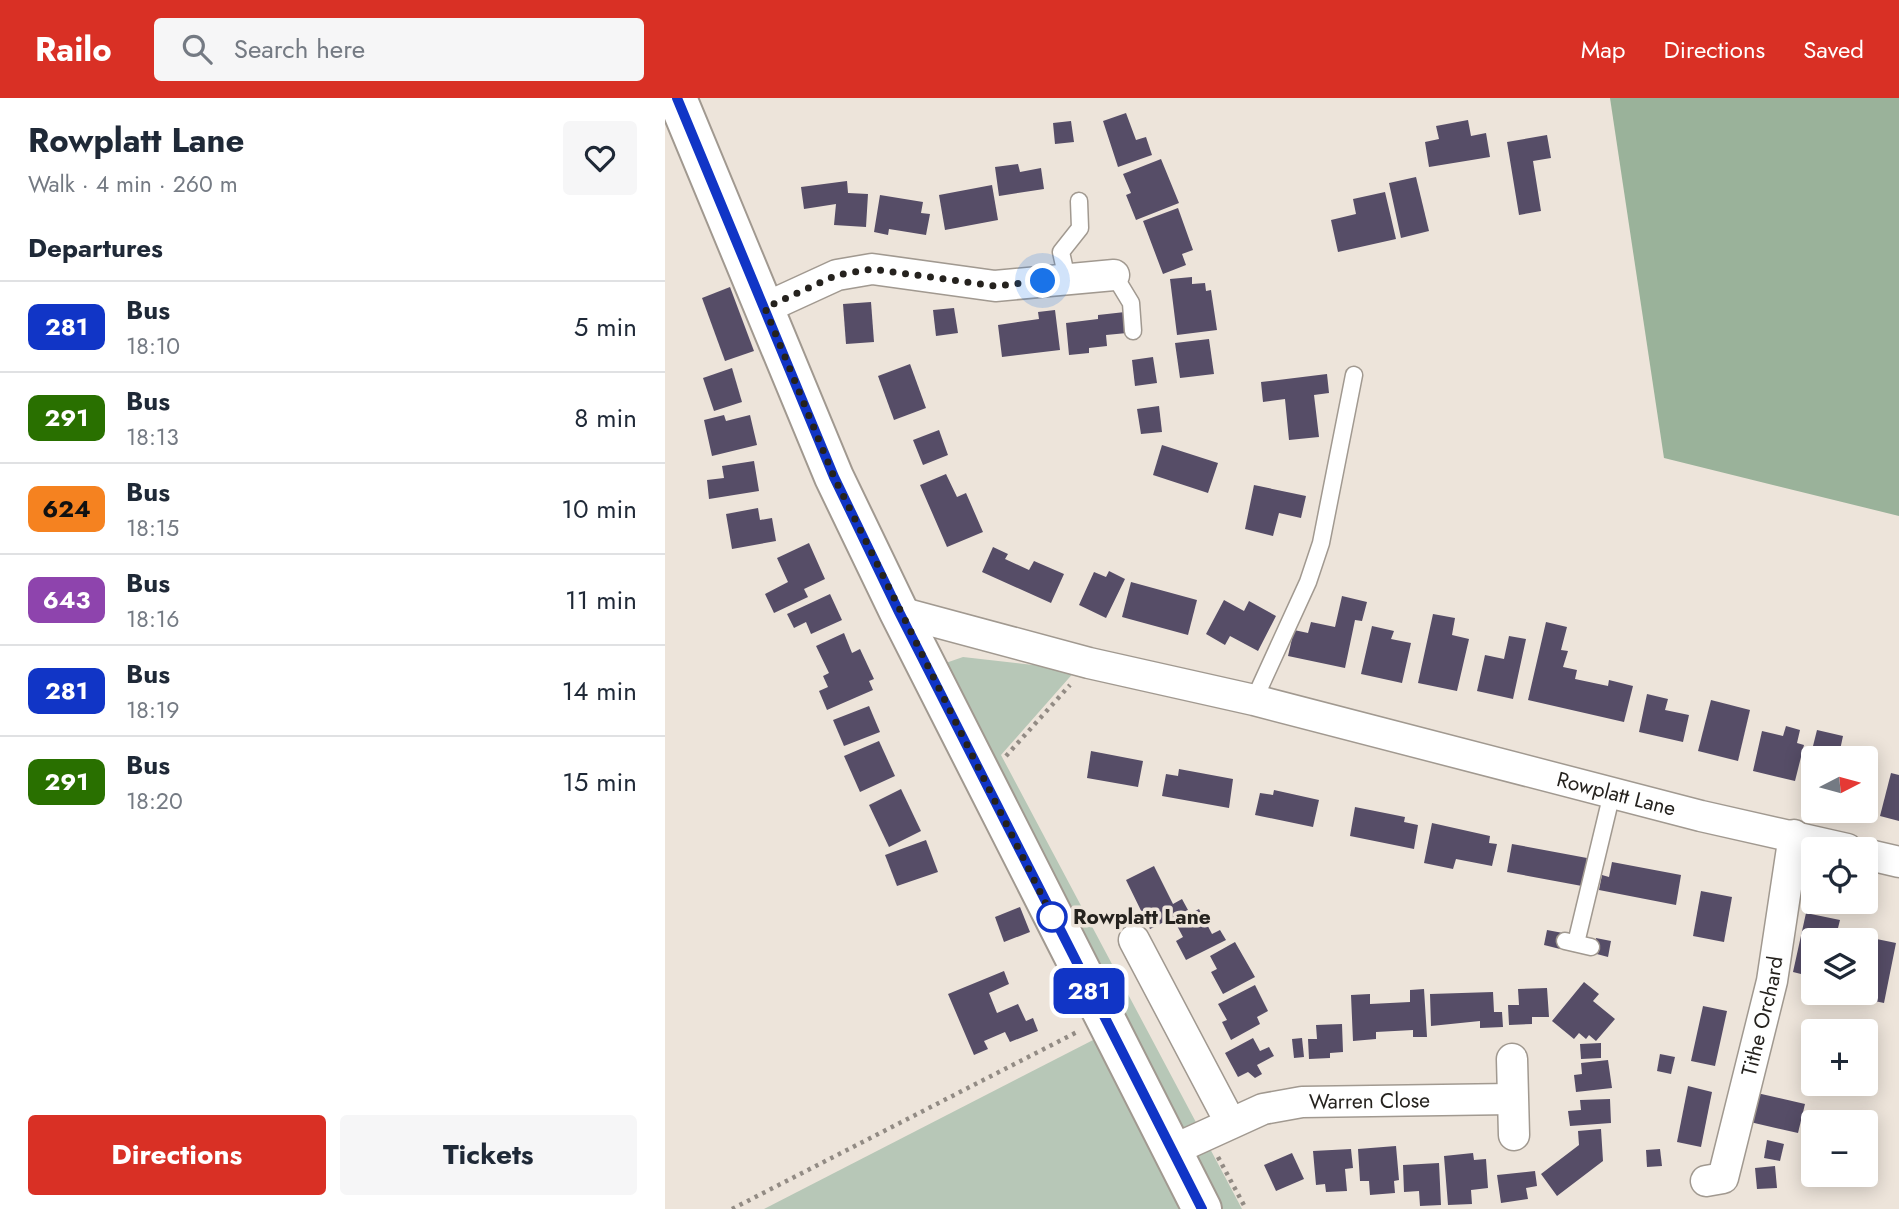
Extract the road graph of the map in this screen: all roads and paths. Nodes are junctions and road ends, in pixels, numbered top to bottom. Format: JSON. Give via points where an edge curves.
{"nodes":[{"id":1,"x":677,"y":98,"type":"edge"},
{"id":2,"x":1079,"y":201,"type":"dead end"},
{"id":3,"x":1114,"y":275,"type":"joint"},
{"id":4,"x":1067,"y":279,"type":"junction"},
{"id":5,"x":765,"y":308,"type":"junction"},
{"id":6,"x":1133,"y":331,"type":"dead end"},
{"id":7,"x":1354,"y":375,"type":"dead end"},
{"id":8,"x":899,"y":612,"type":"junction"},
{"id":9,"x":1089,"y":663,"type":"junction"},
{"id":10,"x":1254,"y":700,"type":"junction"},
{"id":11,"x":984,"y":782,"type":"junction"},
{"id":12,"x":1612,"y":793,"type":"junction"},
{"id":13,"x":1794,"y":835,"type":"junction"},
{"id":14,"x":1802,"y":837,"type":"edge"},
{"id":15,"x":1878,"y":857,"type":"edge"},
{"id":16,"x":1899,"y":862,"type":"edge"},
{"id":17,"x":1134,"y":940,"type":"dead end"},
{"id":18,"x":1577,"y":943,"type":"dead end"},
{"id":19,"x":1104,"y":1019,"type":"junction"},
{"id":20,"x":1513,"y":1059,"type":"dead end"},
{"id":21,"x":1512,"y":1099,"type":"junction"},
{"id":22,"x":1230,"y":1122,"type":"junction"},
{"id":23,"x":1514,"y":1135,"type":"dead end"},
{"id":24,"x":1173,"y":1150,"type":"junction"},
{"id":25,"x":1706,"y":1181,"type":"dead end"},
{"id":26,"x":732,"y":1209,"type":"edge"},
{"id":27,"x":1202,"y":1209,"type":"edge"}],
"edges":[{"from":1,"to":5,"type":"street"},
{"from":2,"to":4,"type":"lane","via":[[1080,228],[1061,252]]},
{"from":3,"to":4,"type":"street"},
{"from":3,"to":6,"type":"lane","via":[[1131,303]]},
{"from":4,"to":5,"type":"street","via":[[995,286],[872,269],[837,275]]},
{"from":5,"to":8,"type":"street","via":[[834,477]]},
{"from":7,"to":10,"type":"lane","via":[[1321,543]]},
{"from":8,"to":9,"type":"street","name":"Rowplatt Lane"},
{"from":8,"to":11,"type":"street"},
{"from":9,"to":10,"type":"street","name":"Rowplatt Lane"},
{"from":9,"to":11,"type":"path"},
{"from":10,"to":12,"type":"street","name":"Rowplatt Lane"},
{"from":11,"to":19,"type":"street"},
{"from":12,"to":13,"type":"street","name":"Rowplatt Lane"},
{"from":12,"to":18,"type":"lane"},
{"from":13,"to":14,"type":"street","name":"Rowplatt Lane"},
{"from":13,"to":25,"type":"street","name":"Tithe Orchard","via":[[1772,981],[1723,1178]]},
{"from":15,"to":16,"type":"street"},
{"from":17,"to":22,"type":"street"},
{"from":19,"to":24,"type":"street"},
{"from":19,"to":26,"type":"path"},
{"from":20,"to":21,"type":"street"},
{"from":21,"to":22,"type":"street","name":"Warren Close","via":[[1302,1102],[1263,1109]]},
{"from":21,"to":23,"type":"street"},
{"from":22,"to":24,"type":"street","name":"Warren Close"},
{"from":24,"to":27,"type":"street"}]}
